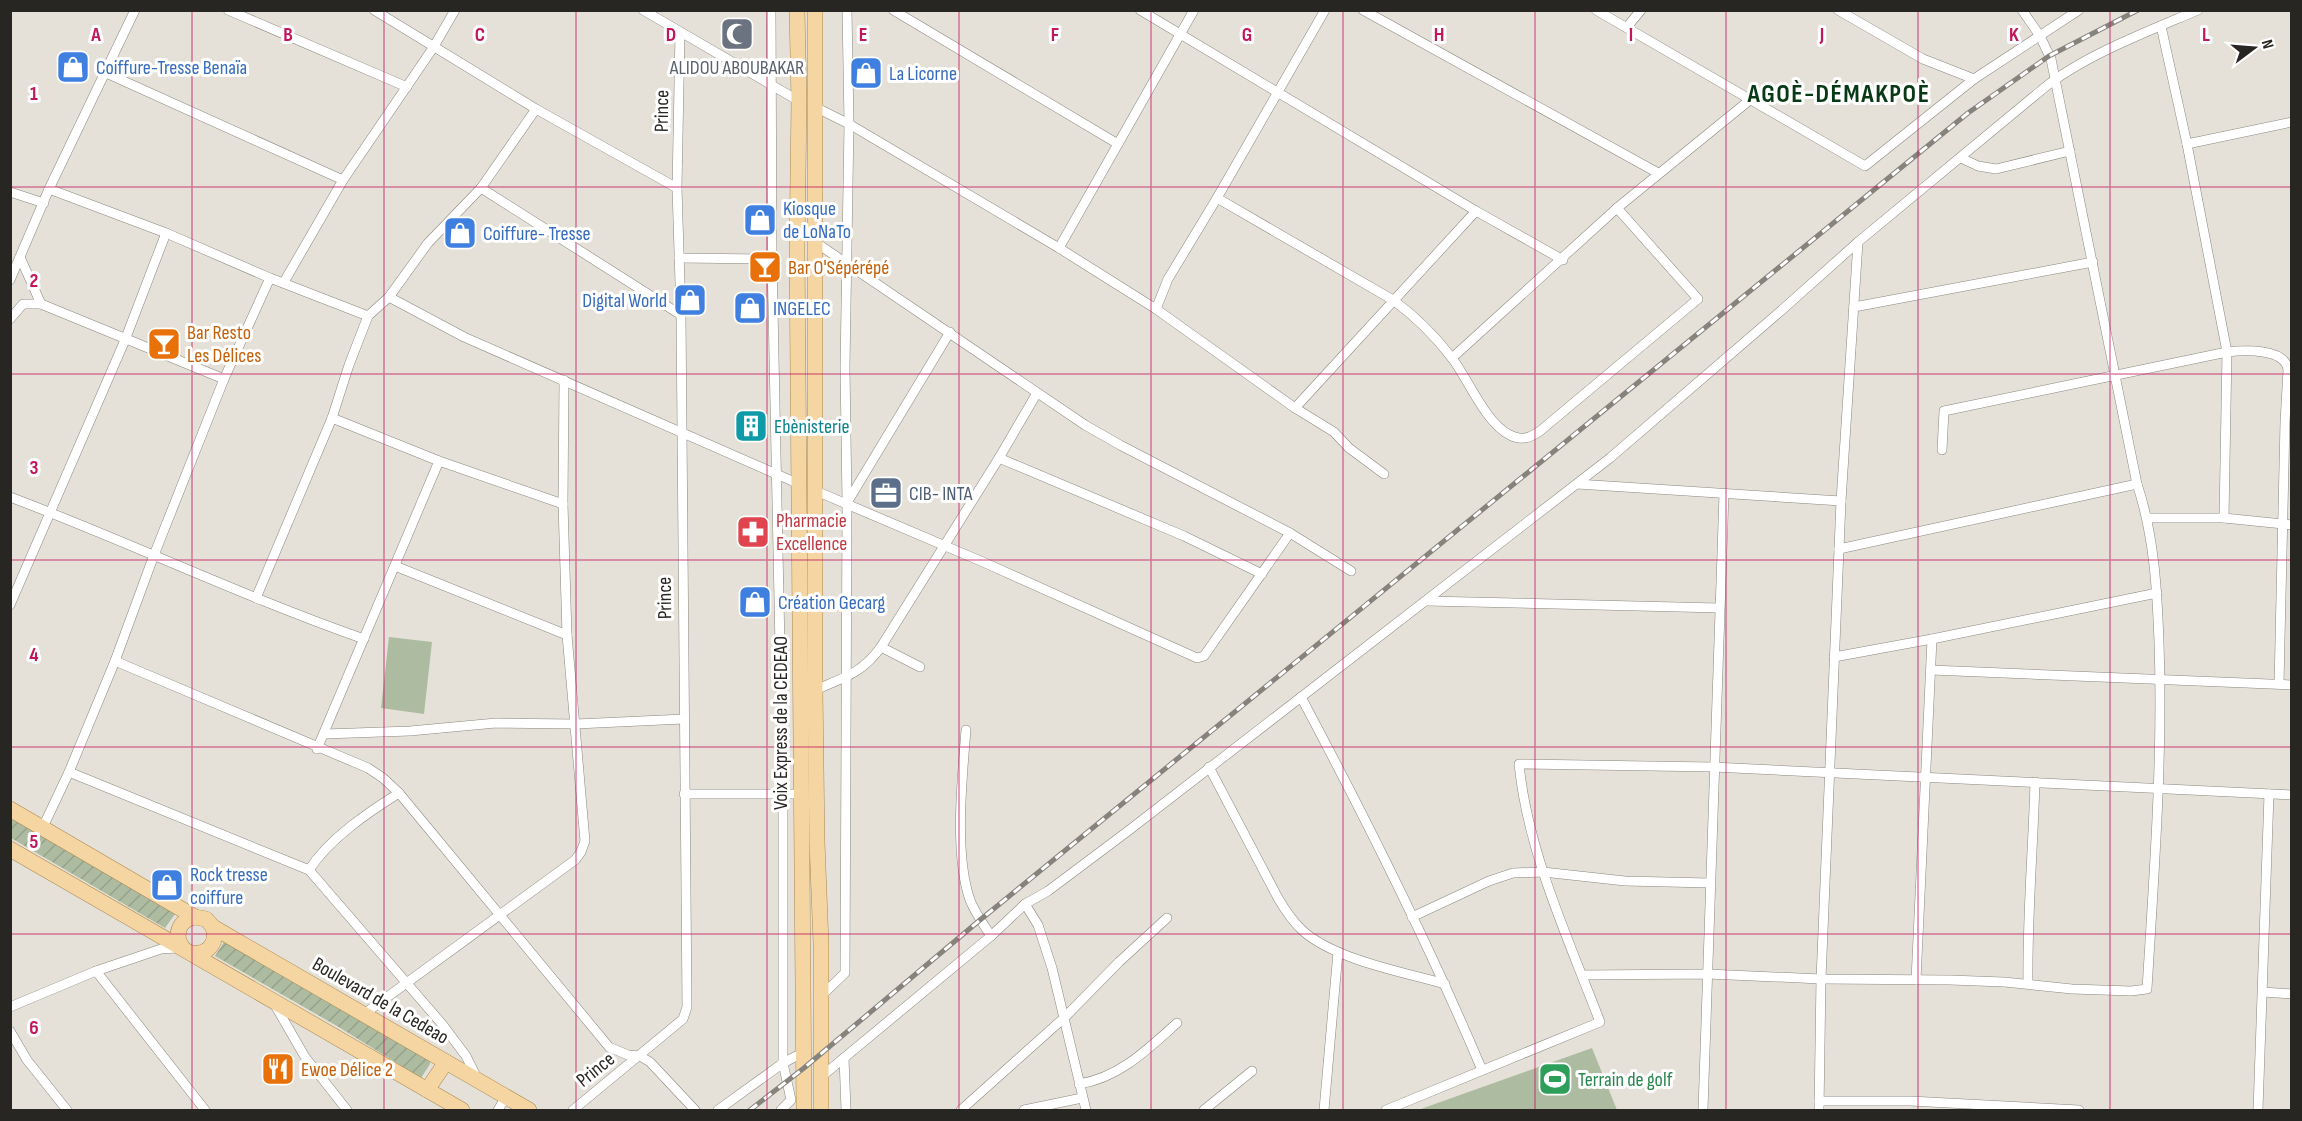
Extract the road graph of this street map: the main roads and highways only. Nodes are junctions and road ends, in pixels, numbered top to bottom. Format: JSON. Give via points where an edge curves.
{"nodes":[{"id":1,"x":797,"y":10,"type":"edge"},
{"id":2,"x":815,"y":10,"type":"edge"},
{"id":3,"x":10,"y":809,"type":"edge"},
{"id":4,"x":10,"y":849,"type":"edge"},
{"id":5,"x":195,"y":917,"type":"junction"},
{"id":6,"x":213,"y":927,"type":"junction"},
{"id":7,"x":187,"y":951,"type":"junction"},
{"id":8,"x":446,"y":1062,"type":"junction"},
{"id":9,"x":427,"y":1090,"type":"junction"},
{"id":10,"x":502,"y":1104,"type":"edge"},
{"id":11,"x":462,"y":1110,"type":"edge"},
{"id":12,"x":529,"y":1110,"type":"edge"},
{"id":13,"x":804,"y":1110,"type":"edge"},
{"id":14,"x":821,"y":1110,"type":"edge"}],
"edges":[{"from":1,"to":13,"type":"main road","name":"Voix Express de la CEDEAO"},
{"from":2,"to":14,"type":"main road","via":[[815,690]]},
{"from":3,"to":5,"type":"main road","name":"Boulevard de la Cedeao"},
{"from":4,"to":7,"type":"main road"},
{"from":5,"to":6,"type":"main road","name":"Boulevard de la Cedeao"},
{"from":5,"to":7,"type":"main road","via":[[179,928],[178,939]]},
{"from":6,"to":7,"type":"main road","via":[[210,947],[202,953]]},
{"from":6,"to":8,"type":"main road","name":"Boulevard de la Cedeao"},
{"from":7,"to":9,"type":"main road"},
{"from":8,"to":9,"type":"main road"},
{"from":8,"to":10,"type":"main road","name":"Boulevard de la Cedeao","via":[[478,1081]]},
{"from":9,"to":11,"type":"main road"},
{"from":10,"to":12,"type":"main road","name":"Boulevard de la Cedeao"}]}
